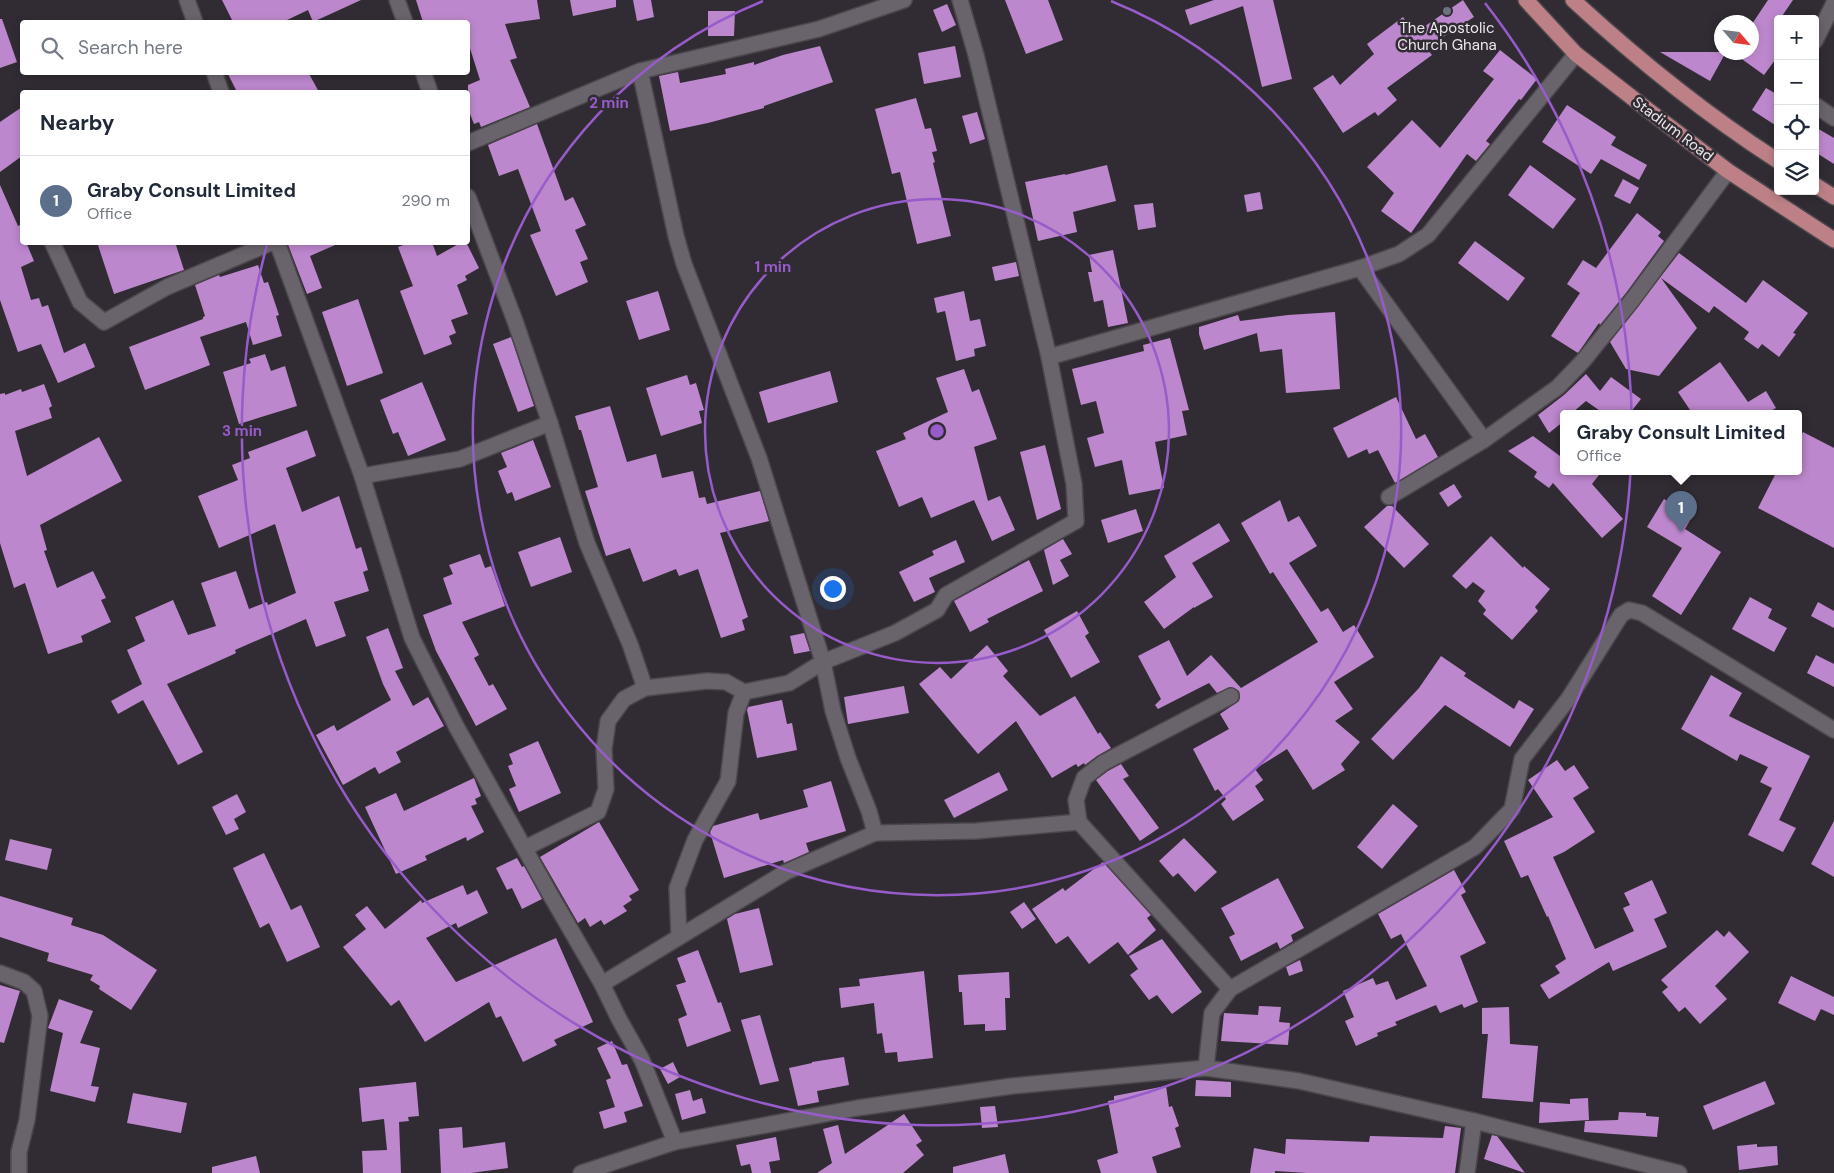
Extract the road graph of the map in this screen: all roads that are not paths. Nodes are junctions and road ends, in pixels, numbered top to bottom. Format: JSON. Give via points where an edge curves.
{"nodes":[{"id":1,"x":187,"y":0,"type":"edge"},
{"id":2,"x":397,"y":0,"type":"edge"},
{"id":3,"x":904,"y":0,"type":"edge"},
{"id":4,"x":960,"y":0,"type":"edge"},
{"id":5,"x":1526,"y":0,"type":"edge"},
{"id":6,"x":1573,"y":0,"type":"edge"},
{"id":7,"x":1834,"y":3,"type":"edge"},
{"id":8,"x":194,"y":20,"type":"edge"},
{"id":9,"x":404,"y":20,"type":"edge"},
{"id":10,"x":1819,"y":33,"type":"edge"},
{"id":11,"x":1576,"y":54,"type":"junction"},
{"id":12,"x":640,"y":71,"type":"junction"},
{"id":13,"x":215,"y":75,"type":"edge"},
{"id":14,"x":424,"y":75,"type":"edge"},
{"id":15,"x":220,"y":90,"type":"edge"},
{"id":16,"x":429,"y":90,"type":"edge"},
{"id":17,"x":1819,"y":108,"type":"edge"},
{"id":18,"x":1834,"y":118,"type":"edge"},
{"id":19,"x":470,"y":142,"type":"edge"},
{"id":20,"x":1774,"y":158,"type":"edge"},
{"id":21,"x":1728,"y":171,"type":"junction"},
{"id":22,"x":1819,"y":188,"type":"edge"},
{"id":23,"x":1834,"y":197,"type":"edge"},
{"id":24,"x":470,"y":202,"type":"edge"},
{"id":25,"x":1834,"y":240,"type":"edge"},
{"id":26,"x":53,"y":245,"type":"edge"},
{"id":27,"x":266,"y":245,"type":"edge"},
{"id":28,"x":278,"y":245,"type":"edge"},
{"id":29,"x":1360,"y":268,"type":"junction"},
{"id":30,"x":1049,"y":357,"type":"junction"},
{"id":31,"x":550,"y":423,"type":"junction"},
{"id":32,"x":1484,"y":440,"type":"junction"},
{"id":33,"x":362,"y":476,"type":"junction"},
{"id":34,"x":1389,"y":497,"type":"dead end"},
{"id":35,"x":822,"y":662,"type":"junction"},
{"id":36,"x":645,"y":688,"type":"junction"},
{"id":37,"x":744,"y":692,"type":"junction"},
{"id":38,"x":1231,"y":696,"type":"dead end"},
{"id":39,"x":1834,"y":730,"type":"edge"},
{"id":40,"x":1078,"y":822,"type":"junction"},
{"id":41,"x":875,"y":833,"type":"junction"},
{"id":42,"x":525,"y":848,"type":"junction"},
{"id":43,"x":679,"y":937,"type":"junction"},
{"id":44,"x":0,"y":973,"type":"edge"},
{"id":45,"x":602,"y":984,"type":"junction"},
{"id":46,"x":1230,"y":989,"type":"junction"},
{"id":47,"x":1206,"y":1068,"type":"junction"},
{"id":48,"x":1474,"y":1121,"type":"junction"},
{"id":49,"x":675,"y":1142,"type":"junction"},
{"id":50,"x":19,"y":1173,"type":"edge"},
{"id":51,"x":581,"y":1173,"type":"edge"},
{"id":52,"x":1467,"y":1173,"type":"edge"},
{"id":53,"x":1678,"y":1173,"type":"edge"}],
"edges":[{"from":1,"to":8,"type":"street"},
{"from":2,"to":9,"type":"street"},
{"from":3,"to":12,"type":"street","via":[[819,29]]},
{"from":4,"to":30,"type":"street"},
{"from":5,"to":11,"type":"main road","name":"Stadium Road"},
{"from":6,"to":20,"type":"main road","via":[[1674,87]]},
{"from":7,"to":10,"type":"street"},
{"from":11,"to":21,"type":"main road","name":"Stadium Road"},
{"from":11,"to":29,"type":"street","via":[[1428,235],[1399,254]]},
{"from":12,"to":19,"type":"street"},
{"from":12,"to":35,"type":"street","via":[[684,264],[759,458]]},
{"from":13,"to":15,"type":"street"},
{"from":14,"to":16,"type":"street"},
{"from":17,"to":18,"type":"street"},
{"from":21,"to":25,"type":"main road","name":"Stadium Road"},
{"from":21,"to":32,"type":"street","via":[[1584,361],[1558,387]]},
{"from":22,"to":23,"type":"main road"},
{"from":24,"to":31,"type":"street"},
{"from":26,"to":27,"type":"street","via":[[80,302],[104,322],[167,286]]},
{"from":28,"to":33,"type":"street"},
{"from":29,"to":30,"type":"street"},
{"from":29,"to":32,"type":"street"},
{"from":30,"to":35,"type":"street","via":[[1074,484],[1076,521],[946,595],[937,610],[895,633]]},
{"from":31,"to":33,"type":"street","via":[[460,459]]},
{"from":31,"to":36,"type":"street","via":[[587,543]]},
{"from":32,"to":34,"type":"street"},
{"from":33,"to":42,"type":"street","via":[[412,638],[456,726]]},
{"from":35,"to":37,"type":"street","via":[[790,684]]},
{"from":35,"to":41,"type":"street","via":[[833,712]]},
{"from":36,"to":37,"type":"street","via":[[706,681],[726,682]]},
{"from":36,"to":42,"type":"street","via":[[624,699],[608,721],[604,749],[606,789],[598,812]]},
{"from":37,"to":43,"type":"street","via":[[736,713],[728,781],[695,840],[677,888]]},
{"from":38,"to":40,"type":"street","via":[[1103,763],[1090,773],[1084,778],[1076,800]]},
{"from":39,"to":46,"type":"street","via":[[1642,613],[1629,610],[1621,615],[1569,698],[1522,759],[1512,808],[1475,847]]},
{"from":40,"to":41,"type":"street","via":[[976,831]]},
{"from":40,"to":46,"type":"street"},
{"from":41,"to":43,"type":"street","via":[[786,872]]},
{"from":42,"to":45,"type":"street"},
{"from":43,"to":45,"type":"street"},
{"from":44,"to":50,"type":"street","via":[[24,982],[34,991],[40,1016],[27,1120],[19,1152]]},
{"from":45,"to":49,"type":"street","via":[[642,1060]]},
{"from":46,"to":47,"type":"street","via":[[1212,1013]]},
{"from":47,"to":48,"type":"street","via":[[1299,1081]]},
{"from":47,"to":49,"type":"street","via":[[1012,1086],[857,1108]]},
{"from":48,"to":52,"type":"street"},
{"from":48,"to":53,"type":"street"},
{"from":49,"to":51,"type":"street"}]}
